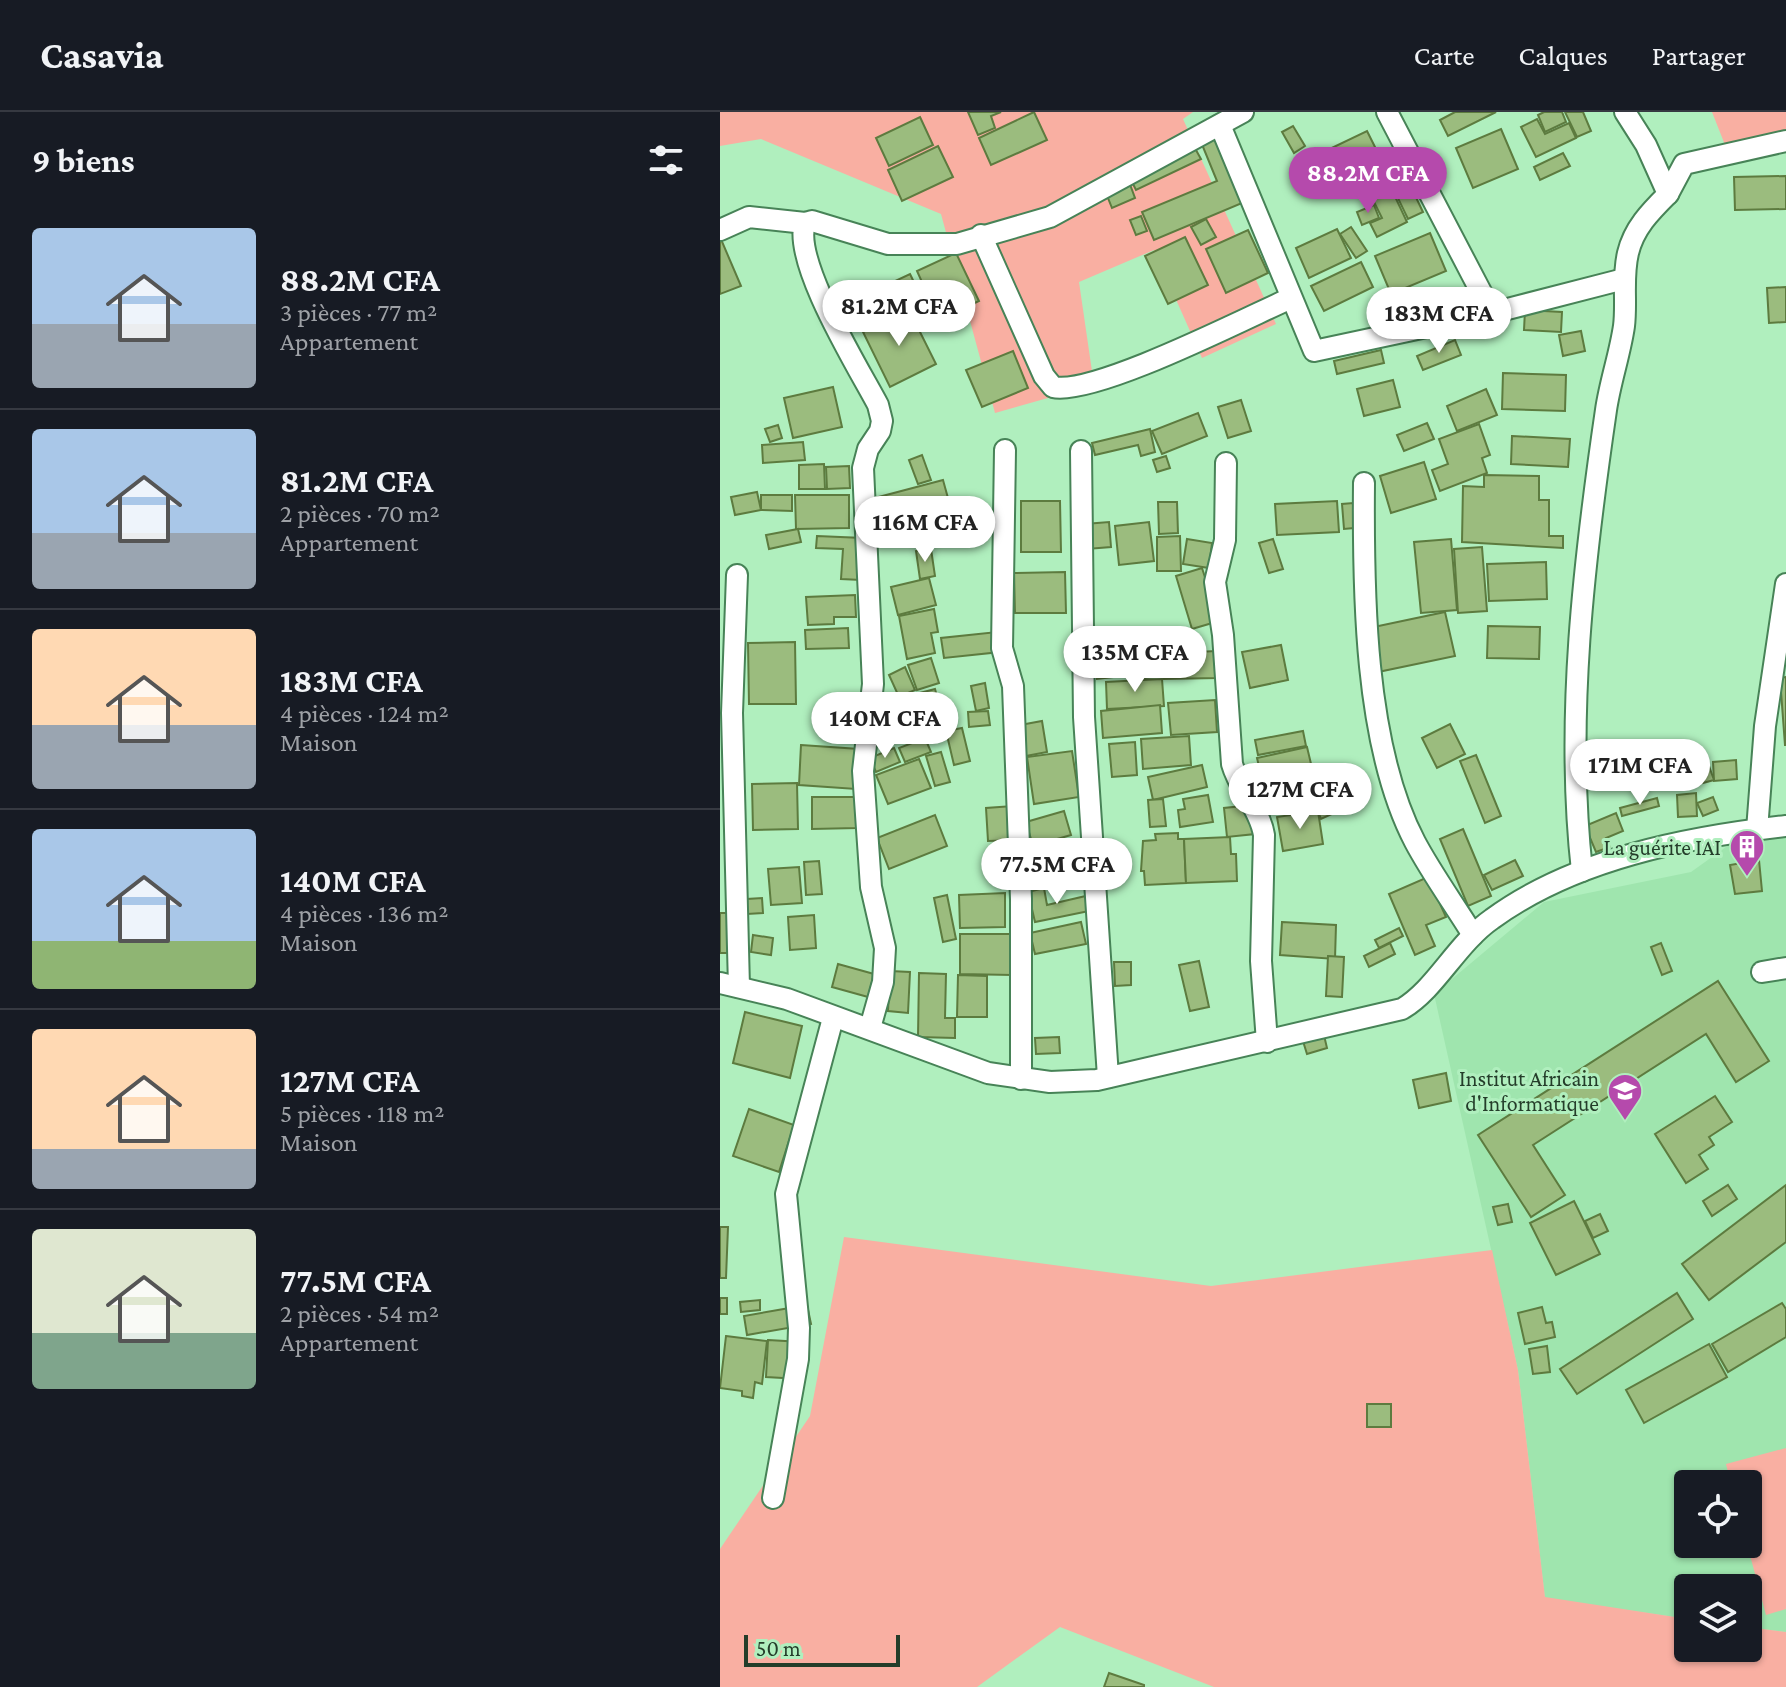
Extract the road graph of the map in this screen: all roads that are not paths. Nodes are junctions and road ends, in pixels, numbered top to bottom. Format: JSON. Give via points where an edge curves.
{"nodes":[{"id":1,"x":1243,"y":112,"type":"edge"},
{"id":2,"x":1387,"y":112,"type":"edge"},
{"id":3,"x":1625,"y":112,"type":"edge"},
{"id":4,"x":1220,"y":125,"type":"junction"},
{"id":5,"x":1786,"y":141,"type":"edge"},
{"id":6,"x":1668,"y":194,"type":"junction"},
{"id":7,"x":805,"y":223,"type":"junction"},
{"id":8,"x":720,"y":230,"type":"edge"},
{"id":9,"x":981,"y":235,"type":"junction"},
{"id":10,"x":1624,"y":279,"type":"junction"},
{"id":11,"x":1291,"y":298,"type":"junction"},
{"id":12,"x":1492,"y":313,"type":"junction"},
{"id":13,"x":1005,"y":450,"type":"dead end"},
{"id":14,"x":1081,"y":451,"type":"dead end"},
{"id":15,"x":1226,"y":463,"type":"dead end"},
{"id":16,"x":1364,"y":483,"type":"dead end"},
{"id":17,"x":737,"y":575,"type":"dead end"},
{"id":18,"x":1786,"y":584,"type":"edge"},
{"id":19,"x":1786,"y":826,"type":"edge"},
{"id":20,"x":1757,"y":830,"type":"junction"},
{"id":21,"x":1582,"y":871,"type":"junction"},
{"id":22,"x":1473,"y":935,"type":"junction"},
{"id":23,"x":1786,"y":968,"type":"edge"},
{"id":24,"x":1762,"y":972,"type":"dead end"},
{"id":25,"x":730,"y":985,"type":"edge"},
{"id":26,"x":833,"y":1018,"type":"junction"},
{"id":27,"x":870,"y":1028,"type":"junction"},
{"id":28,"x":1267,"y":1042,"type":"junction"},
{"id":29,"x":1108,"y":1077,"type":"junction"},
{"id":30,"x":1021,"y":1079,"type":"junction"},
{"id":31,"x":773,"y":1498,"type":"dead end"}],
"edges":[{"from":1,"to":4,"type":"street"},
{"from":2,"to":12,"type":"street"},
{"from":3,"to":6,"type":"street"},
{"from":4,"to":9,"type":"street","via":[[1050,217]]},
{"from":4,"to":11,"type":"street"},
{"from":5,"to":6,"type":"street","via":[[1684,164]]},
{"from":6,"to":10,"type":"street","via":[[1642,219]]},
{"from":7,"to":8,"type":"street","via":[[749,217]]},
{"from":7,"to":9,"type":"street","via":[[888,244],[957,244]]},
{"from":7,"to":27,"type":"street","via":[[808,265],[882,421],[863,468],[873,684],[863,771],[871,887],[885,948],[883,982]]},
{"from":9,"to":11,"type":"street","via":[[1044,376],[1053,387],[1065,390],[1113,375]]},
{"from":10,"to":12,"type":"street"},
{"from":10,"to":21,"type":"street","via":[[1624,325],[1607,404],[1578,617],[1576,818]]},
{"from":11,"to":12,"type":"street","via":[[1314,351]]},
{"from":13,"to":30,"type":"street","via":[[1002,648],[1013,686]]},
{"from":14,"to":29,"type":"street","via":[[1084,717]]},
{"from":15,"to":28,"type":"street","via":[[1225,540],[1215,582],[1232,764],[1236,781],[1263,824],[1261,961]]},
{"from":16,"to":22,"type":"street","via":[[1368,648],[1388,770],[1415,842]]},
{"from":17,"to":25,"type":"street"},
{"from":18,"to":20,"type":"street","via":[[1765,726]]},
{"from":19,"to":20,"type":"street"},
{"from":20,"to":21,"type":"street"},
{"from":21,"to":22,"type":"street","via":[[1531,894]]},
{"from":22,"to":28,"type":"street","via":[[1417,1001],[1402,1009]]},
{"from":23,"to":24,"type":"street"},
{"from":25,"to":26,"type":"street","via":[[787,999]]},
{"from":26,"to":27,"type":"street"},
{"from":26,"to":31,"type":"street","via":[[786,1194],[798,1359]]},
{"from":27,"to":30,"type":"street","via":[[988,1073]]},
{"from":28,"to":29,"type":"street"},
{"from":29,"to":30,"type":"street","via":[[1079,1082]]}]}
